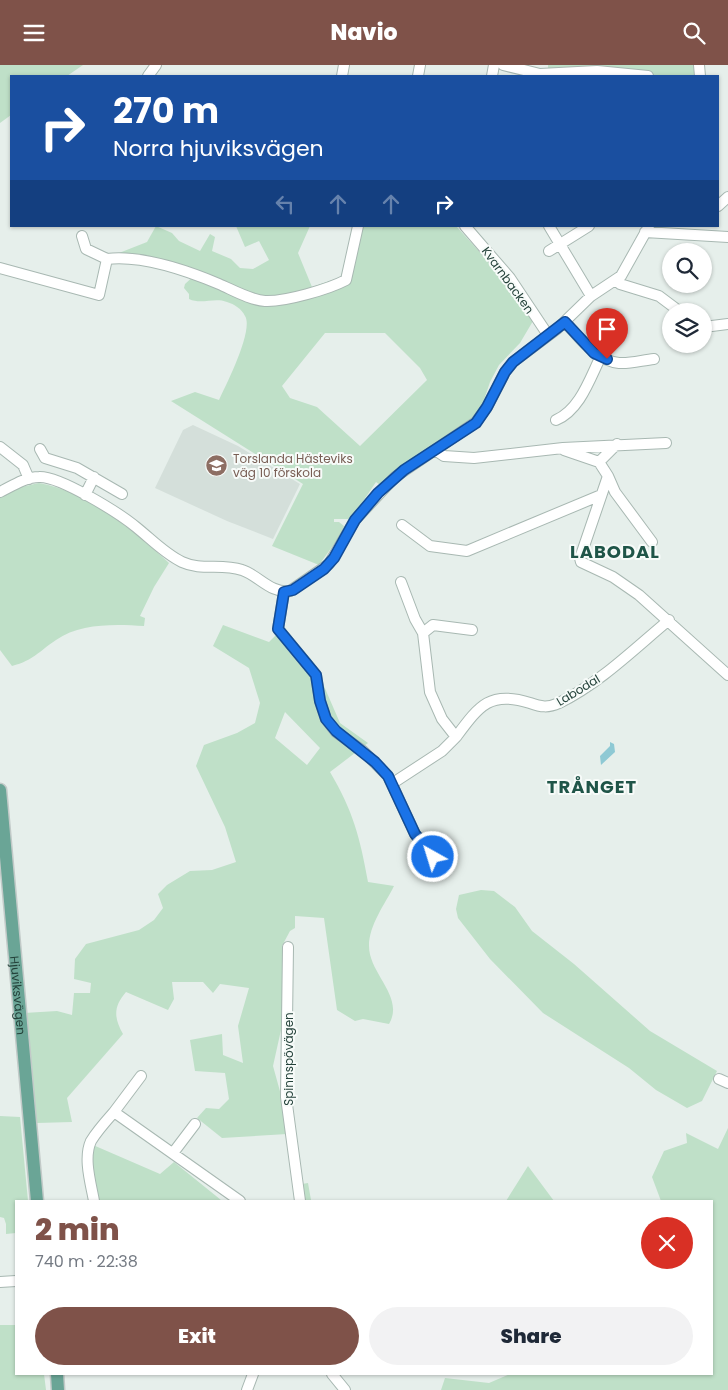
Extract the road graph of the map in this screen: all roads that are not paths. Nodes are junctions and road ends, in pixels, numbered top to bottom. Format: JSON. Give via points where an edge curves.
{"nodes":[{"id":1,"x":503,"y":65,"type":"edge"},
{"id":2,"x":529,"y":74,"type":"edge"},
{"id":3,"x":540,"y":75,"type":"edge"},
{"id":4,"x":638,"y":75,"type":"edge"},
{"id":5,"x":358,"y":227,"type":"edge"},
{"id":6,"x":467,"y":227,"type":"edge"},
{"id":7,"x":551,"y":227,"type":"edge"},
{"id":8,"x":587,"y":227,"type":"edge"},
{"id":9,"x":647,"y":229,"type":"edge"},
{"id":10,"x":700,"y":231,"type":"edge"},
{"id":11,"x":82,"y":236,"type":"dead end"},
{"id":12,"x":728,"y":237,"type":"edge"},
{"id":13,"x":561,"y":243,"type":"junction"},
{"id":14,"x":549,"y":251,"type":"dead end"},
{"id":15,"x":107,"y":259,"type":"junction"},
{"id":16,"x":0,"y":268,"type":"edge"},
{"id":17,"x":616,"y":280,"type":"junction"},
{"id":18,"x":591,"y":296,"type":"junction"},
{"id":19,"x":670,"y":303,"type":"edge"},
{"id":20,"x":565,"y":322,"type":"junction"},
{"id":21,"x":728,"y":324,"type":"edge"},
{"id":22,"x":712,"y":326,"type":"edge"},
{"id":23,"x":548,"y":335,"type":"junction"},
{"id":24,"x":601,"y":356,"type":"junction"},
{"id":25,"x":654,"y":359,"type":"dead end"},
{"id":26,"x":556,"y":420,"type":"dead end"},
{"id":27,"x":666,"y":443,"type":"dead end"},
{"id":28,"x":617,"y":445,"type":"junction"},
{"id":29,"x":0,"y":447,"type":"edge"},
{"id":30,"x":564,"y":448,"type":"junction"},
{"id":31,"x":40,"y":449,"type":"dead end"},
{"id":32,"x":434,"y":450,"type":"junction"},
{"id":33,"x":599,"y":462,"type":"junction"},
{"id":34,"x":608,"y":476,"type":"junction"},
{"id":35,"x":94,"y":477,"type":"junction"},
{"id":36,"x":29,"y":479,"type":"junction"},
{"id":37,"x":0,"y":492,"type":"edge"},
{"id":38,"x":122,"y":494,"type":"dead end"},
{"id":39,"x":85,"y":495,"type":"junction"},
{"id":40,"x":601,"y":495,"type":"junction"},
{"id":41,"x":402,"y":525,"type":"dead end"},
{"id":42,"x":652,"y":542,"type":"dead end"},
{"id":43,"x":401,"y":582,"type":"dead end"},
{"id":44,"x":284,"y":592,"type":"junction"},
{"id":45,"x":669,"y":620,"type":"junction"},
{"id":46,"x":472,"y":630,"type":"dead end"},
{"id":47,"x":423,"y":633,"type":"junction"},
{"id":48,"x":728,"y":675,"type":"edge"},
{"id":49,"x":456,"y":737,"type":"junction"},
{"id":50,"x":393,"y":783,"type":"junction"},
{"id":51,"x":0,"y":790,"type":"edge"},
{"id":52,"x":433,"y":857,"type":"dead end"},
{"id":53,"x":288,"y":947,"type":"dead end"},
{"id":54,"x":141,"y":1076,"type":"dead end"},
{"id":55,"x":114,"y":1112,"type":"junction"},
{"id":56,"x":195,"y":1125,"type":"dead end"},
{"id":57,"x":173,"y":1153,"type":"junction"},
{"id":58,"x":37,"y":1200,"type":"edge"},
{"id":59,"x":94,"y":1200,"type":"edge"},
{"id":60,"x":239,"y":1200,"type":"edge"},
{"id":61,"x":300,"y":1200,"type":"edge"},
{"id":62,"x":15,"y":1281,"type":"edge"},
{"id":63,"x":0,"y":1282,"type":"edge"},
{"id":64,"x":57,"y":1375,"type":"edge"},
{"id":65,"x":253,"y":1375,"type":"edge"},
{"id":66,"x":333,"y":1375,"type":"edge"},
{"id":67,"x":58,"y":1390,"type":"edge"},
{"id":68,"x":247,"y":1390,"type":"edge"},
{"id":69,"x":345,"y":1390,"type":"edge"}],
"edges":[{"from":1,"to":2,"type":"street"},
{"from":3,"to":4,"type":"street","via":[[596,71]]},
{"from":5,"to":15,"type":"street","via":[[346,280],[266,301],[175,269],[121,258]]},
{"from":6,"to":23,"type":"street","name":"Kvarnbacken","via":[[510,278]]},
{"from":7,"to":13,"type":"street"},
{"from":8,"to":13,"type":"street"},
{"from":9,"to":10,"type":"street"},
{"from":9,"to":17,"type":"street","via":[[629,266]]},
{"from":10,"to":12,"type":"street"},
{"from":11,"to":15,"type":"street","via":[[86,249]]},
{"from":13,"to":14,"type":"street"},
{"from":13,"to":18,"type":"street"},
{"from":15,"to":16,"type":"street","via":[[99,295]]},
{"from":17,"to":18,"type":"street"},
{"from":17,"to":19,"type":"street"},
{"from":18,"to":20,"type":"street"},
{"from":20,"to":23,"type":"street"},
{"from":20,"to":24,"type":"street","via":[[594,353]]},
{"from":21,"to":22,"type":"street"},
{"from":23,"to":32,"type":"street","via":[[505,372],[476,423]]},
{"from":24,"to":25,"type":"street","via":[[620,363]]},
{"from":24,"to":26,"type":"street","via":[[575,406],[566,416]]},
{"from":27,"to":28,"type":"street"},
{"from":28,"to":30,"type":"street"},
{"from":28,"to":33,"type":"street"},
{"from":29,"to":36,"type":"street","via":[[23,465]]},
{"from":30,"to":32,"type":"street","via":[[474,458],[444,456]]},
{"from":30,"to":33,"type":"street"},
{"from":31,"to":35,"type":"street","via":[[45,458],[70,465]]},
{"from":32,"to":44,"type":"street","via":[[395,477],[369,503],[324,569],[293,590]]},
{"from":33,"to":34,"type":"street"},
{"from":34,"to":40,"type":"street"},
{"from":34,"to":42,"type":"street"},
{"from":35,"to":38,"type":"street"},
{"from":35,"to":39,"type":"street"},
{"from":36,"to":37,"type":"street"},
{"from":36,"to":39,"type":"street","via":[[53,479]]},
{"from":39,"to":44,"type":"street","via":[[123,517],[184,563],[198,567],[236,568]]},
{"from":40,"to":41,"type":"street","via":[[467,551],[430,546]]},
{"from":40,"to":45,"type":"street","via":[[581,562],[626,585]]},
{"from":43,"to":47,"type":"street"},
{"from":44,"to":50,"type":"street","via":[[278,629],[316,675],[326,719],[375,762]]},
{"from":45,"to":48,"type":"street"},
{"from":45,"to":49,"type":"street","name":"Labodal","via":[[603,674],[560,703],[547,707],[515,698],[492,700],[480,706]]},
{"from":46,"to":47,"type":"street","via":[[433,625]]},
{"from":47,"to":49,"type":"street","via":[[430,692],[442,719]]},
{"from":49,"to":50,"type":"street","name":"Labodal","via":[[442,751]]},
{"from":50,"to":52,"type":"street","via":[[415,834]]},
{"from":51,"to":58,"type":"main road","name":"Hjuviksvägen"},
{"from":53,"to":61,"type":"street","name":"Spinnspövägen","via":[[286,1097]]},
{"from":54,"to":55,"type":"street"},
{"from":55,"to":57,"type":"street"},
{"from":55,"to":59,"type":"street","via":[[91,1141],[89,1149]]},
{"from":56,"to":57,"type":"street"},
{"from":57,"to":60,"type":"street"},
{"from":62,"to":63,"type":"street"},
{"from":64,"to":67,"type":"main road"},
{"from":65,"to":68,"type":"street"},
{"from":66,"to":69,"type":"street"}]}
